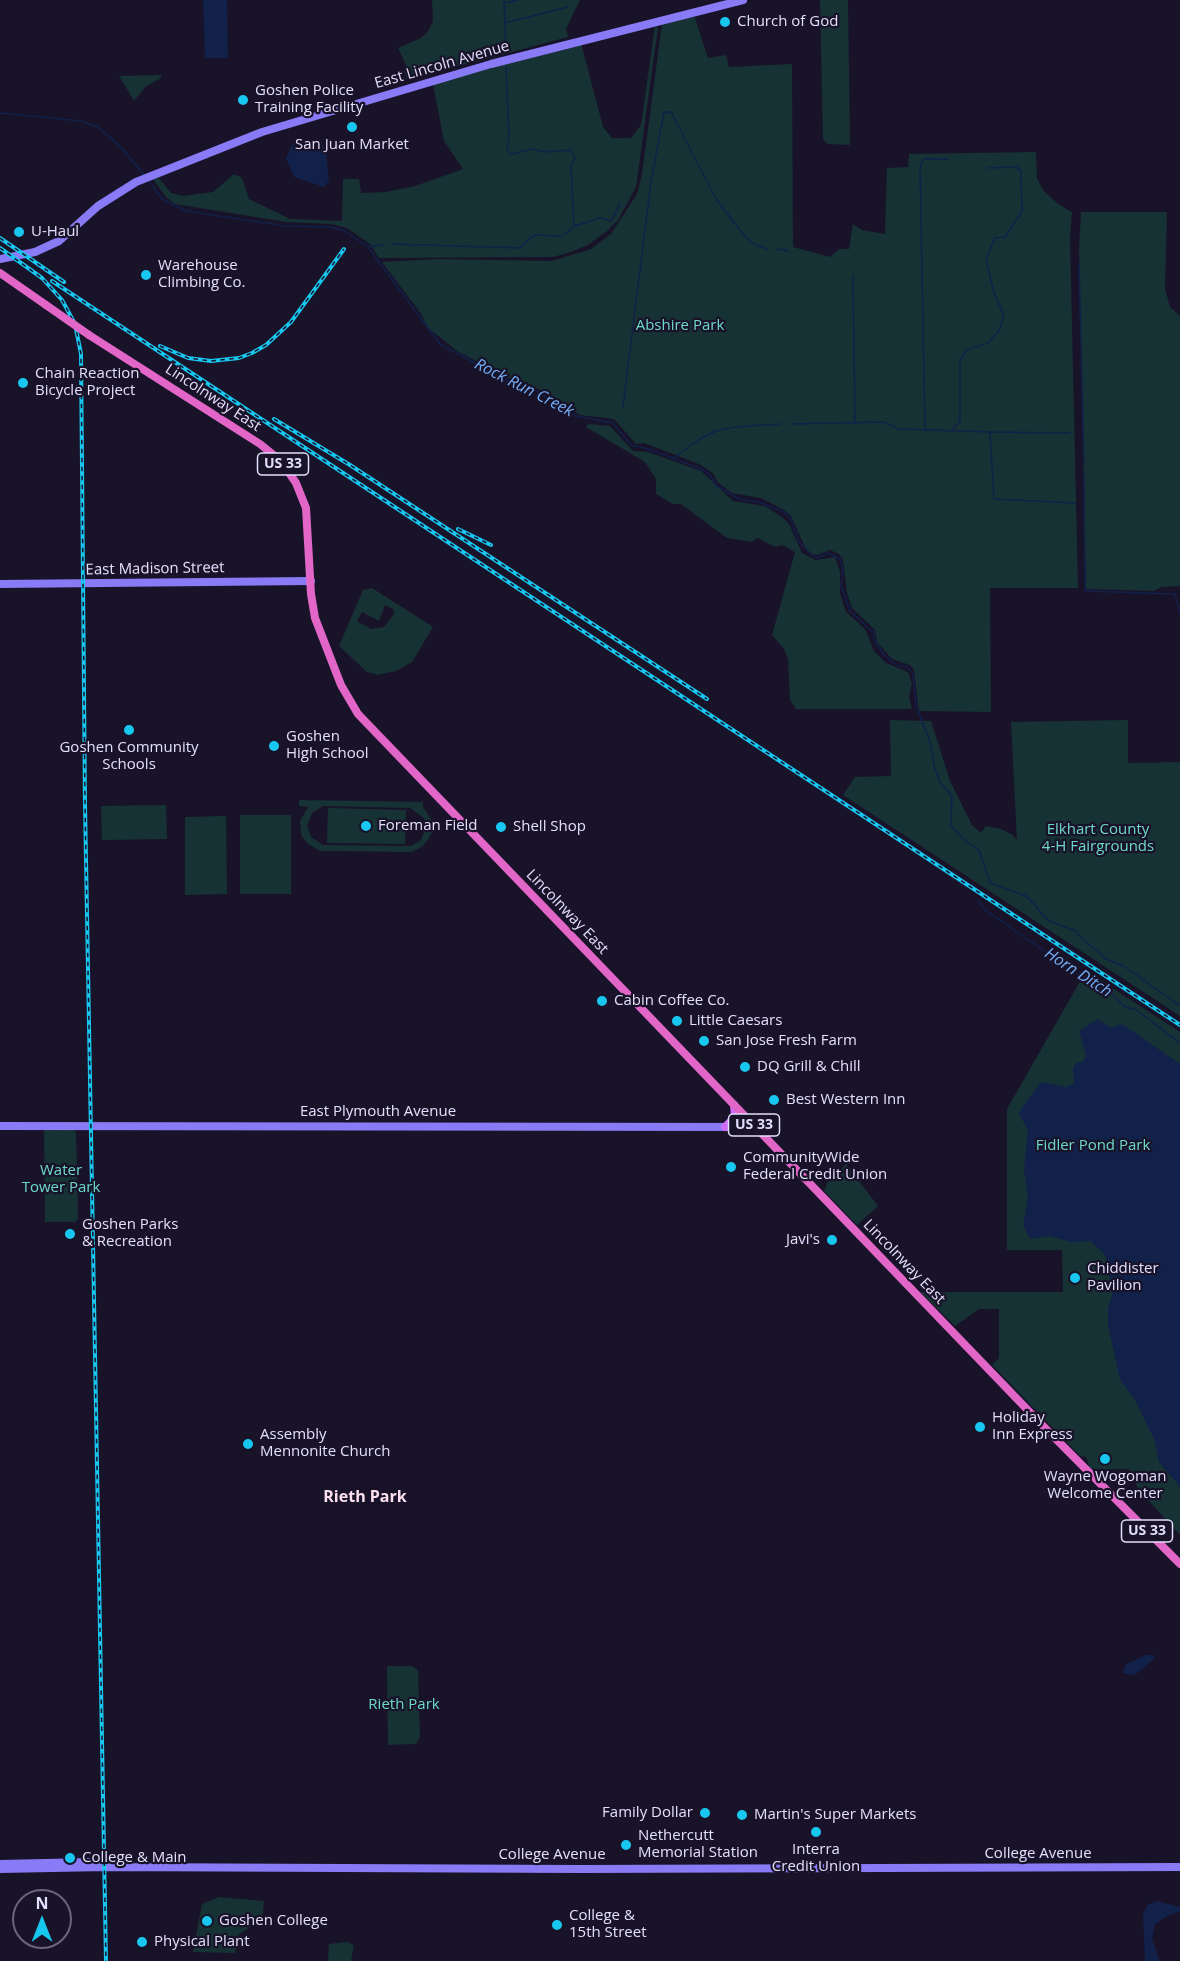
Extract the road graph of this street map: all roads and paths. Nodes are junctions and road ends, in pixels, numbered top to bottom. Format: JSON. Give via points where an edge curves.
{"nodes":[{"id":1,"x":743,"y":0,"type":"edge"},
{"id":2,"x":0,"y":259,"type":"edge"},
{"id":3,"x":1,"y":274,"type":"edge"},
{"id":4,"x":310,"y":581,"type":"junction"},
{"id":5,"x":0,"y":584,"type":"edge"},
{"id":6,"x":734,"y":1105,"type":"junction"},
{"id":7,"x":0,"y":1126,"type":"edge"},
{"id":8,"x":725,"y":1127,"type":"junction"},
{"id":9,"x":755,"y":1127,"type":"junction"},
{"id":10,"x":1180,"y":1564,"type":"edge"},
{"id":11,"x":0,"y":1864,"type":"edge"},
{"id":12,"x":104,"y":1867,"type":"junction"},
{"id":13,"x":1180,"y":1867,"type":"edge"},
{"id":14,"x":0,"y":1869,"type":"edge"}],
"edges":[{"from":1,"to":2,"type":"main road","name":"East Lincoln Avenue","via":[[413,86],[261,132],[136,182],[98,206],[59,241],[35,252]]},
{"from":3,"to":4,"type":"highway","name":"Lincolnway East","number":"US 33","bridge":true,"via":[[281,461],[306,508]]},
{"from":4,"to":5,"type":"main road","name":"East Madison Street"},
{"from":4,"to":6,"type":"highway","name":"Lincolnway East","number":"US 33","via":[[313,611],[326,648],[347,696],[363,719]]},
{"from":6,"to":8,"type":"main road","via":[[735,1117]]},
{"from":6,"to":9,"type":"highway","name":"Lincolnway East","number":"US 33"},
{"from":7,"to":8,"type":"main road","name":"East Plymouth Avenue"},
{"from":8,"to":9,"type":"main road","name":"East Plymouth Avenue"},
{"from":9,"to":10,"type":"highway","name":"Lincolnway East","number":"US 33"},
{"from":11,"to":12,"type":"main road","name":"College Avenue","via":[[90,1862]]},
{"from":12,"to":13,"type":"main road","name":"College Avenue"},
{"from":12,"to":14,"type":"main road","name":"College Avenue"}]}
